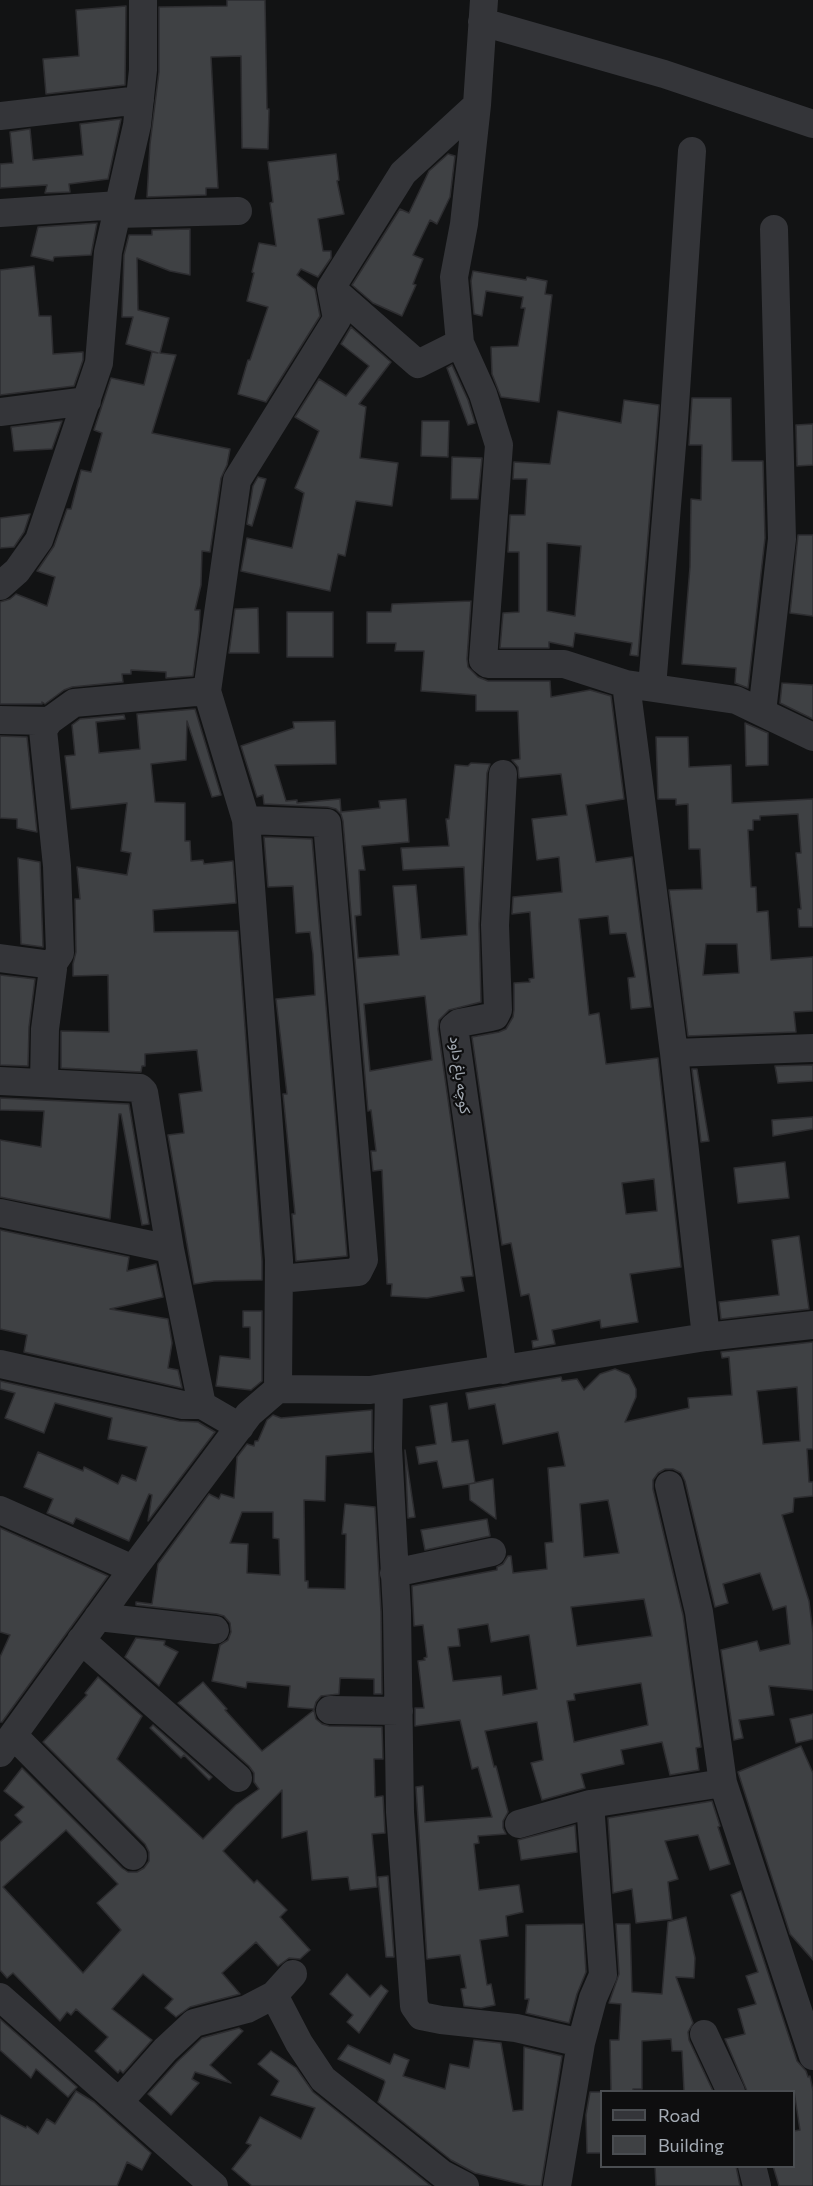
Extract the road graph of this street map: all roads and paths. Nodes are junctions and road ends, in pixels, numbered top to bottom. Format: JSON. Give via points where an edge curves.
{"nodes":[{"id":1,"x":143,"y":0,"type":"edge"},
{"id":2,"x":483,"y":11,"type":"edge"},
{"id":3,"x":140,"y":100,"type":"junction"},
{"id":4,"x":477,"y":105,"type":"junction"},
{"id":5,"x":0,"y":116,"type":"edge"},
{"id":6,"x":813,"y":124,"type":"edge"},
{"id":7,"x":692,"y":151,"type":"dead end"},
{"id":8,"x":118,"y":209,"type":"junction"},
{"id":9,"x":238,"y":211,"type":"dead end"},
{"id":10,"x":0,"y":213,"type":"edge"},
{"id":11,"x":774,"y":229,"type":"dead end"},
{"id":12,"x":331,"y":288,"type":"junction"},
{"id":13,"x":460,"y":343,"type":"junction"},
{"id":14,"x":87,"y":400,"type":"junction"},
{"id":15,"x":0,"y":412,"type":"edge"},
{"id":16,"x":0,"y":586,"type":"edge"},
{"id":17,"x":639,"y":685,"type":"junction"},
{"id":18,"x":207,"y":690,"type":"junction"},
{"id":19,"x":762,"y":712,"type":"junction"},
{"id":20,"x":0,"y":720,"type":"edge"},
{"id":21,"x":49,"y":721,"type":"junction"},
{"id":22,"x":813,"y":737,"type":"edge"},
{"id":23,"x":503,"y":774,"type":"dead end"},
{"id":24,"x":246,"y":820,"type":"junction"},
{"id":25,"x":0,"y":958,"type":"edge"},
{"id":26,"x":52,"y":964,"type":"junction"},
{"id":27,"x":813,"y":1048,"type":"edge"},
{"id":28,"x":674,"y":1053,"type":"junction"},
{"id":29,"x":0,"y":1081,"type":"edge"},
{"id":30,"x":44,"y":1083,"type":"junction"},
{"id":31,"x":0,"y":1213,"type":"edge"},
{"id":32,"x":170,"y":1249,"type":"junction"},
{"id":33,"x":279,"y":1279,"type":"junction"},
{"id":34,"x":813,"y":1325,"type":"edge"},
{"id":35,"x":706,"y":1337,"type":"junction"},
{"id":36,"x":0,"y":1364,"type":"edge"},
{"id":37,"x":503,"y":1370,"type":"junction"},
{"id":38,"x":388,"y":1387,"type":"junction"},
{"id":39,"x":278,"y":1389,"type":"junction"},
{"id":40,"x":202,"y":1405,"type":"junction"},
{"id":41,"x":240,"y":1427,"type":"junction"},
{"id":42,"x":669,"y":1485,"type":"dead end"},
{"id":43,"x":0,"y":1510,"type":"edge"},
{"id":44,"x":492,"y":1552,"type":"dead end"},
{"id":45,"x":133,"y":1569,"type":"junction"},
{"id":46,"x":394,"y":1572,"type":"junction"},
{"id":47,"x":98,"y":1617,"type":"junction"},
{"id":48,"x":215,"y":1630,"type":"dead end"},
{"id":49,"x":81,"y":1640,"type":"junction"},
{"id":50,"x":330,"y":1710,"type":"dead end"},
{"id":51,"x":399,"y":1711,"type":"junction"},
{"id":52,"x":7,"y":1744,"type":"edge"},
{"id":53,"x":238,"y":1778,"type":"dead end"},
{"id":54,"x":723,"y":1783,"type":"junction"},
{"id":55,"x":590,"y":1804,"type":"junction"},
{"id":56,"x":519,"y":1824,"type":"dead end"},
{"id":57,"x":134,"y":1856,"type":"dead end"},
{"id":58,"x":293,"y":1974,"type":"dead end"},
{"id":59,"x":274,"y":1995,"type":"junction"},
{"id":60,"x":0,"y":1997,"type":"edge"},
{"id":61,"x":704,"y":2034,"type":"dead end"},
{"id":62,"x":581,"y":2043,"type":"junction"},
{"id":63,"x":813,"y":2056,"type":"edge"},
{"id":64,"x":731,"y":2090,"type":"edge"},
{"id":65,"x":119,"y":2102,"type":"junction"},
{"id":66,"x":752,"y":2168,"type":"edge"},
{"id":67,"x":214,"y":2186,"type":"edge"},
{"id":68,"x":465,"y":2186,"type":"edge"},
{"id":69,"x":557,"y":2186,"type":"edge"},
{"id":70,"x":757,"y":2186,"type":"edge"}],
"edges":[{"from":1,"to":3,"type":"street"},
{"from":2,"to":4,"type":"street"},
{"from":2,"to":6,"type":"street"},
{"from":3,"to":5,"type":"street"},
{"from":3,"to":8,"type":"street"},
{"from":4,"to":12,"type":"street","via":[[402,172]]},
{"from":4,"to":13,"type":"street","via":[[454,277]]},
{"from":7,"to":17,"type":"street","via":[[674,421]]},
{"from":8,"to":9,"type":"street"},
{"from":8,"to":10,"type":"street"},
{"from":8,"to":14,"type":"street","via":[[108,252],[99,363]]},
{"from":11,"to":19,"type":"street","via":[[782,539]]},
{"from":12,"to":13,"type":"street","via":[[418,364]]},
{"from":12,"to":18,"type":"street","via":[[337,319],[237,480]]},
{"from":13,"to":17,"type":"street","via":[[483,394],[499,445],[483,660],[488,664],[564,664]]},
{"from":14,"to":15,"type":"street"},
{"from":14,"to":16,"type":"street","via":[[39,540],[17,571]]},
{"from":17,"to":19,"type":"street","via":[[735,700]]},
{"from":17,"to":28,"type":"street"},
{"from":18,"to":21,"type":"street","via":[[74,703]]},
{"from":18,"to":24,"type":"street"},
{"from":19,"to":22,"type":"street"},
{"from":20,"to":21,"type":"street"},
{"from":21,"to":26,"type":"street","via":[[44,730],[57,866],[60,953]]},
{"from":23,"to":37,"type":"street","name":"کوچه باغ داود","via":[[495,925],[498,1010],[495,1016],[454,1027]]},
{"from":24,"to":33,"type":"street"},
{"from":24,"to":33,"type":"street","via":[[327,823],[364,1260],[358,1272]]},
{"from":25,"to":26,"type":"street"},
{"from":26,"to":30,"type":"street"},
{"from":27,"to":28,"type":"street"},
{"from":28,"to":35,"type":"street"},
{"from":29,"to":30,"type":"street"},
{"from":30,"to":32,"type":"street","via":[[140,1088],[144,1092]]},
{"from":31,"to":32,"type":"street"},
{"from":32,"to":40,"type":"street"},
{"from":33,"to":39,"type":"street"},
{"from":34,"to":35,"type":"street"},
{"from":35,"to":37,"type":"street"},
{"from":36,"to":40,"type":"street","via":[[183,1405]]},
{"from":37,"to":38,"type":"street"},
{"from":38,"to":39,"type":"street"},
{"from":38,"to":46,"type":"street"},
{"from":39,"to":41,"type":"street"},
{"from":40,"to":41,"type":"street"},
{"from":41,"to":45,"type":"street"},
{"from":42,"to":54,"type":"street","via":[[699,1612]]},
{"from":43,"to":45,"type":"street"},
{"from":44,"to":46,"type":"street"},
{"from":45,"to":47,"type":"street"},
{"from":46,"to":51,"type":"street"},
{"from":47,"to":48,"type":"street"},
{"from":47,"to":49,"type":"street"},
{"from":49,"to":52,"type":"street"},
{"from":49,"to":53,"type":"street"},
{"from":50,"to":51,"type":"street"},
{"from":51,"to":62,"type":"street","via":[[400,1812],[414,2006],[421,2016],[516,2028]]},
{"from":52,"to":57,"type":"street"},
{"from":54,"to":55,"type":"street"},
{"from":54,"to":63,"type":"street"},
{"from":55,"to":56,"type":"street"},
{"from":55,"to":62,"type":"street","via":[[603,1975]]},
{"from":58,"to":59,"type":"street"},
{"from":59,"to":65,"type":"street","via":[[247,2009],[194,2023]]},
{"from":59,"to":68,"type":"street","via":[[323,2079],[442,2174]]},
{"from":60,"to":65,"type":"street"},
{"from":61,"to":64,"type":"street"},
{"from":62,"to":69,"type":"street"},
{"from":65,"to":67,"type":"street"},
{"from":66,"to":70,"type":"street"}]}
